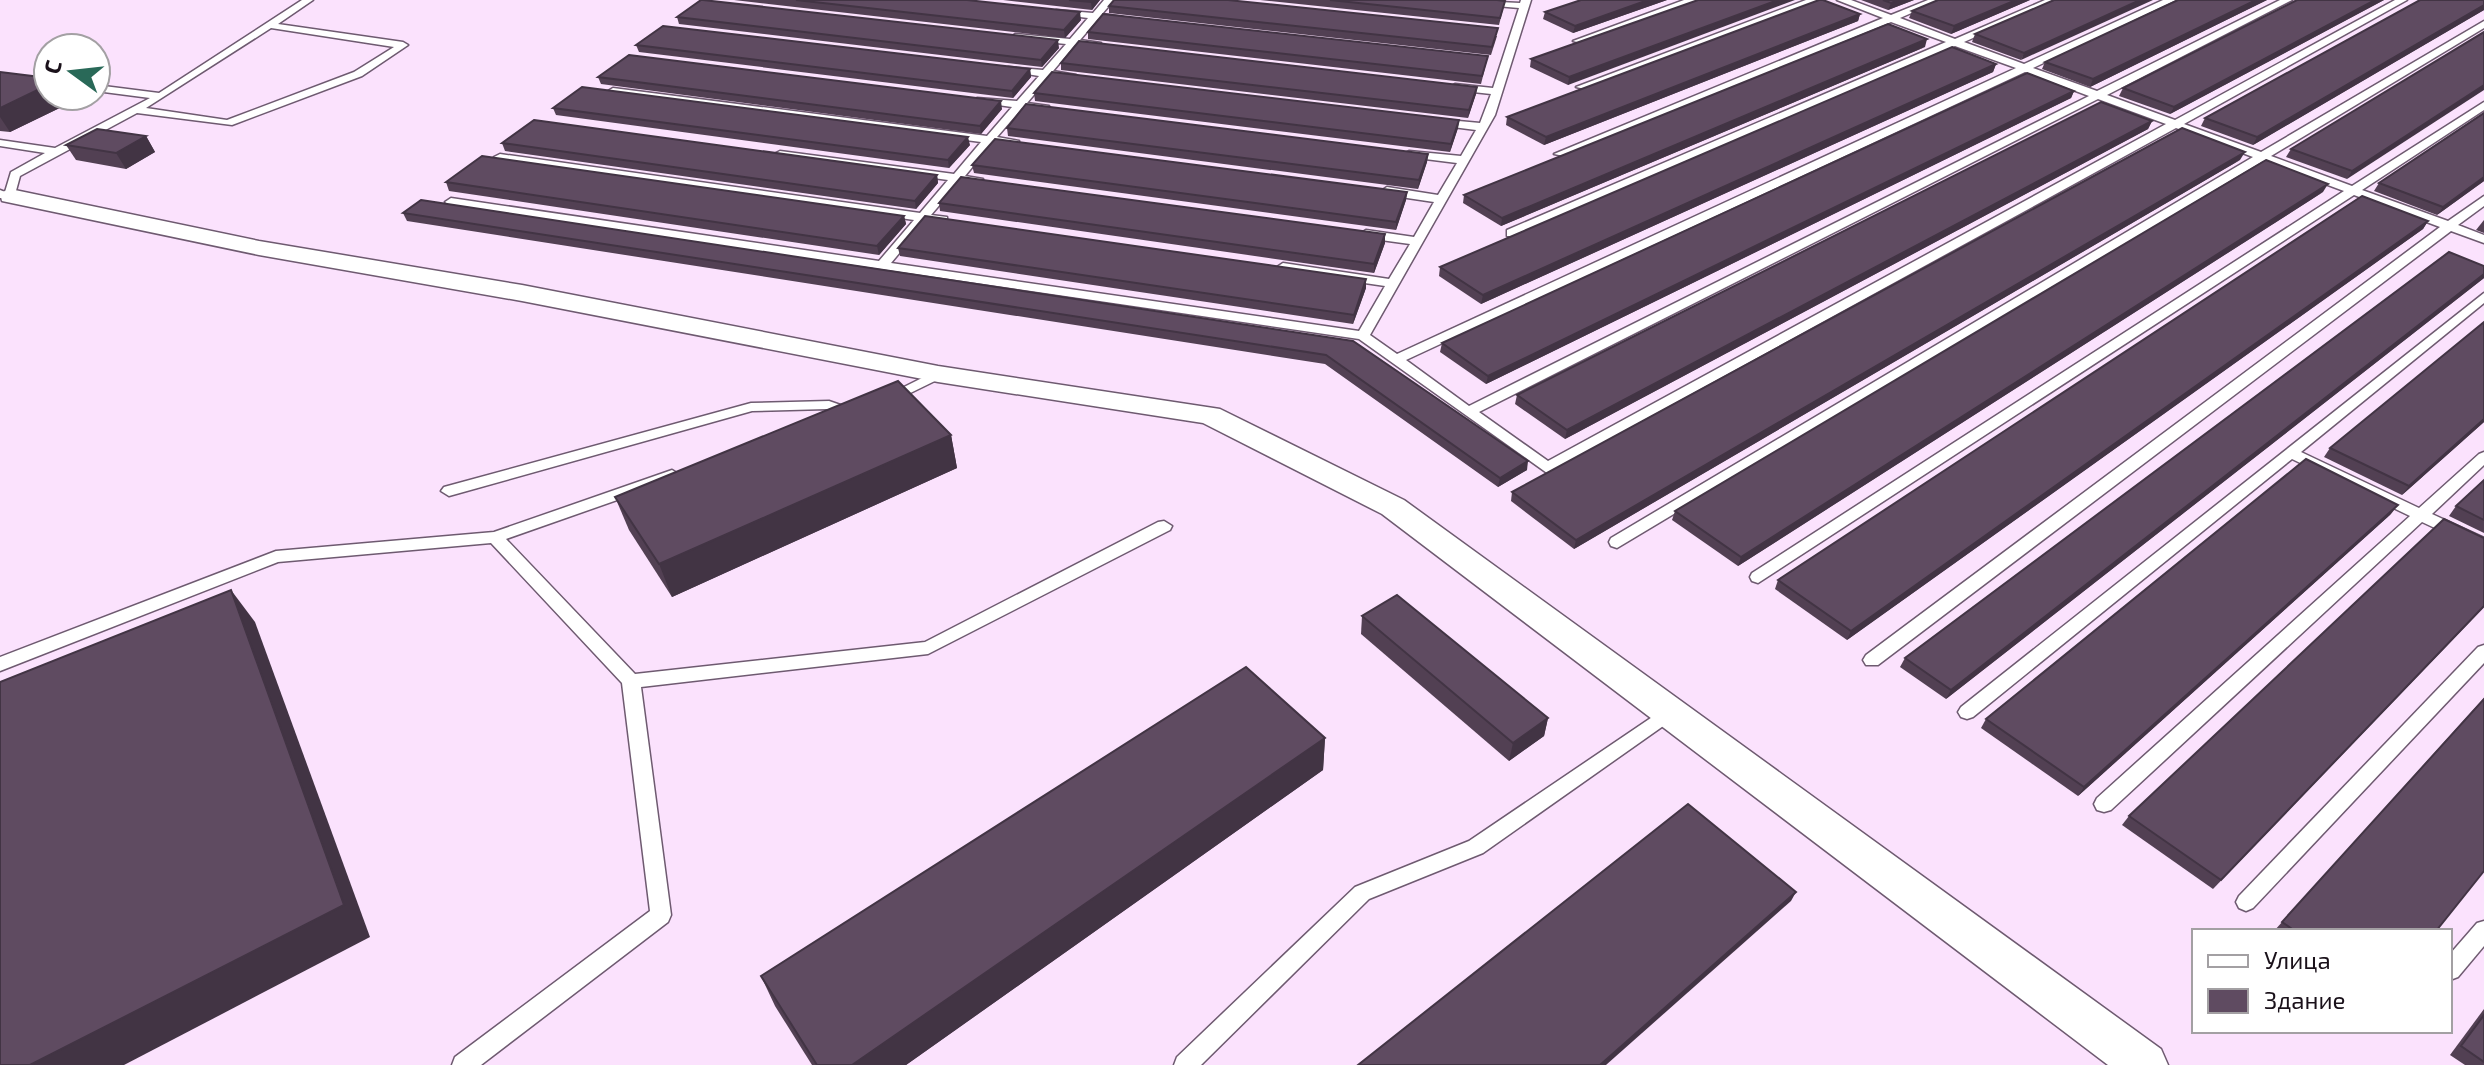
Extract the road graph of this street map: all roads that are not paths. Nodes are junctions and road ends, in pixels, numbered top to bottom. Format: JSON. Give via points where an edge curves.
{"nodes":[{"id":1,"x":308,"y":0,"type":"edge"},
{"id":2,"x":1109,"y":0,"type":"edge"},
{"id":3,"x":1462,"y":0,"type":"edge"},
{"id":4,"x":1693,"y":0,"type":"edge"},
{"id":5,"x":1815,"y":0,"type":"edge"},
{"id":6,"x":1842,"y":0,"type":"edge"},
{"id":7,"x":1936,"y":0,"type":"edge"},
{"id":8,"x":2053,"y":0,"type":"edge"},
{"id":9,"x":2171,"y":0,"type":"edge"},
{"id":10,"x":2287,"y":0,"type":"edge"},
{"id":11,"x":2402,"y":0,"type":"edge"},
{"id":12,"x":1525,"y":3,"type":"edge"},
{"id":13,"x":1052,"y":11,"type":"edge"},
{"id":14,"x":1096,"y":16,"type":"junction"},
{"id":15,"x":1889,"y":19,"type":"junction"},
{"id":16,"x":1127,"y":20,"type":"edge"},
{"id":17,"x":2484,"y":24,"type":"edge"},
{"id":18,"x":269,"y":25,"type":"junction"},
{"id":19,"x":1500,"y":30,"type":"edge"},
{"id":20,"x":1516,"y":32,"type":"junction"},
{"id":21,"x":1011,"y":35,"type":"edge"},
{"id":22,"x":1578,"y":41,"type":"edge"},
{"id":23,"x":1073,"y":42,"type":"junction"},
{"id":24,"x":1954,"y":43,"type":"junction"},
{"id":25,"x":1105,"y":46,"type":"edge"},
{"id":26,"x":1491,"y":59,"type":"edge"},
{"id":27,"x":1507,"y":60,"type":"junction"},
{"id":28,"x":1000,"y":68,"type":"edge"},
{"id":29,"x":2023,"y":70,"type":"junction"},
{"id":30,"x":1046,"y":74,"type":"junction"},
{"id":31,"x":1078,"y":77,"type":"edge"},
{"id":32,"x":1450,"y":86,"type":"edge"},
{"id":33,"x":1581,"y":87,"type":"edge"},
{"id":34,"x":598,"y":89,"type":"edge"},
{"id":35,"x":112,"y":90,"type":"edge"},
{"id":36,"x":1497,"y":91,"type":"junction"},
{"id":37,"x":161,"y":96,"type":"junction"},
{"id":38,"x":2096,"y":96,"type":"junction"},
{"id":39,"x":972,"y":99,"type":"edge"},
{"id":40,"x":1020,"y":105,"type":"junction"},
{"id":41,"x":2484,"y":105,"type":"edge"},
{"id":42,"x":1051,"y":109,"type":"edge"},
{"id":43,"x":137,"y":110,"type":"junction"},
{"id":44,"x":1420,"y":120,"type":"edge"},
{"id":45,"x":2174,"y":125,"type":"junction"},
{"id":46,"x":1483,"y":127,"type":"junction"},
{"id":47,"x":990,"y":139,"type":"junction"},
{"id":48,"x":0,"y":143,"type":"edge"},
{"id":49,"x":1021,"y":143,"type":"edge"},
{"id":50,"x":57,"y":152,"type":"junction"},
{"id":51,"x":768,"y":152,"type":"edge"},
{"id":52,"x":1400,"y":152,"type":"edge"},
{"id":53,"x":1560,"y":154,"type":"edge"},
{"id":54,"x":500,"y":157,"type":"edge"},
{"id":55,"x":2264,"y":157,"type":"junction"},
{"id":56,"x":1463,"y":160,"type":"junction"},
{"id":57,"x":957,"y":178,"type":"junction"},
{"id":58,"x":989,"y":182,"type":"edge"},
{"id":59,"x":1379,"y":190,"type":"edge"},
{"id":60,"x":2352,"y":190,"type":"junction"},
{"id":61,"x":5,"y":195,"type":"edge"},
{"id":62,"x":1441,"y":199,"type":"junction"},
{"id":63,"x":2484,"y":200,"type":"edge"},
{"id":64,"x":451,"y":202,"type":"edge"},
{"id":65,"x":923,"y":217,"type":"junction"},
{"id":66,"x":954,"y":222,"type":"edge"},
{"id":67,"x":2448,"y":226,"type":"junction"},
{"id":68,"x":1353,"y":232,"type":"edge"},
{"id":69,"x":1511,"y":233,"type":"edge"},
{"id":70,"x":2484,"y":239,"type":"edge"},
{"id":71,"x":1416,"y":241,"type":"junction"},
{"id":72,"x":882,"y":265,"type":"junction"},
{"id":73,"x":1267,"y":265,"type":"edge"},
{"id":74,"x":1392,"y":283,"type":"junction"},
{"id":75,"x":2484,"y":297,"type":"edge"},
{"id":76,"x":1363,"y":336,"type":"junction"},
{"id":77,"x":1396,"y":360,"type":"junction"},
{"id":78,"x":938,"y":374,"type":"junction"},
{"id":79,"x":863,"y":409,"type":"junction"},
{"id":80,"x":1468,"y":412,"type":"junction"},
{"id":81,"x":821,"y":424,"type":"edge"},
{"id":82,"x":2291,"y":453,"type":"junction"},
{"id":83,"x":2484,"y":457,"type":"edge"},
{"id":84,"x":687,"y":470,"type":"edge"},
{"id":85,"x":449,"y":491,"type":"dead end"},
{"id":86,"x":2422,"y":516,"type":"junction"},
{"id":87,"x":1164,"y":526,"type":"dead end"},
{"id":88,"x":495,"y":537,"type":"junction"},
{"id":89,"x":1617,"y":542,"type":"dead end"},
{"id":90,"x":2484,"y":545,"type":"edge"},
{"id":91,"x":1758,"y":577,"type":"dead end"},
{"id":92,"x":2484,"y":652,"type":"edge"},
{"id":93,"x":1872,"y":660,"type":"dead end"},
{"id":94,"x":0,"y":664,"type":"edge"},
{"id":95,"x":631,"y":681,"type":"junction"},
{"id":96,"x":1670,"y":712,"type":"junction"},
{"id":97,"x":1967,"y":712,"type":"dead end"},
{"id":98,"x":2104,"y":804,"type":"dead end"},
{"id":99,"x":2246,"y":902,"type":"dead end"},
{"id":100,"x":2484,"y":930,"type":"edge"},
{"id":101,"x":2452,"y":968,"type":"edge"},
{"id":102,"x":463,"y":1065,"type":"edge"},
{"id":103,"x":1185,"y":1065,"type":"edge"},
{"id":104,"x":2145,"y":1065,"type":"edge"}],
"edges":[{"from":1,"to":18,"type":"lane"},
{"from":2,"to":14,"type":"lane"},
{"from":3,"to":12,"type":"lane"},
{"from":4,"to":22,"type":"lane"},
{"from":5,"to":33,"type":"lane"},
{"from":6,"to":15,"type":"lane"},
{"from":7,"to":15,"type":"lane"},
{"from":8,"to":24,"type":"lane"},
{"from":9,"to":29,"type":"lane"},
{"from":10,"to":38,"type":"lane"},
{"from":11,"to":45,"type":"lane"},
{"from":12,"to":20,"type":"lane"},
{"from":13,"to":14,"type":"lane"},
{"from":14,"to":16,"type":"lane"},
{"from":14,"to":23,"type":"lane"},
{"from":15,"to":24,"type":"lane"},
{"from":15,"to":53,"type":"lane"},
{"from":17,"to":55,"type":"lane"},
{"from":18,"to":37,"type":"lane"},
{"from":18,"to":43,"type":"lane","via":[[403,45],[358,74],[228,123]]},
{"from":19,"to":20,"type":"lane"},
{"from":20,"to":27,"type":"lane"},
{"from":21,"to":23,"type":"lane"},
{"from":23,"to":25,"type":"lane"},
{"from":23,"to":30,"type":"lane"},
{"from":24,"to":29,"type":"lane"},
{"from":24,"to":69,"type":"lane"},
{"from":26,"to":27,"type":"lane"},
{"from":27,"to":36,"type":"lane"},
{"from":28,"to":30,"type":"lane"},
{"from":29,"to":38,"type":"lane"},
{"from":29,"to":77,"type":"lane"},
{"from":30,"to":31,"type":"lane"},
{"from":30,"to":40,"type":"lane"},
{"from":32,"to":36,"type":"lane"},
{"from":34,"to":47,"type":"lane"},
{"from":35,"to":37,"type":"lane"},
{"from":36,"to":46,"type":"lane"},
{"from":37,"to":43,"type":"lane"},
{"from":38,"to":45,"type":"lane"},
{"from":38,"to":80,"type":"lane"},
{"from":39,"to":40,"type":"lane"},
{"from":40,"to":42,"type":"lane"},
{"from":40,"to":47,"type":"lane"},
{"from":41,"to":60,"type":"lane"},
{"from":43,"to":50,"type":"lane"},
{"from":44,"to":46,"type":"lane"},
{"from":45,"to":55,"type":"lane"},
{"from":45,"to":80,"type":"lane","via":[[1547,468]]},
{"from":46,"to":56,"type":"lane"},
{"from":47,"to":49,"type":"lane"},
{"from":47,"to":57,"type":"lane"},
{"from":48,"to":50,"type":"lane"},
{"from":50,"to":61,"type":"lane","via":[[15,174]]},
{"from":51,"to":57,"type":"lane"},
{"from":52,"to":56,"type":"lane"},
{"from":54,"to":65,"type":"lane"},
{"from":55,"to":60,"type":"lane"},
{"from":55,"to":89,"type":"lane"},
{"from":56,"to":62,"type":"lane"},
{"from":57,"to":58,"type":"lane"},
{"from":57,"to":65,"type":"lane"},
{"from":59,"to":62,"type":"lane"},
{"from":60,"to":67,"type":"lane"},
{"from":60,"to":91,"type":"lane"},
{"from":61,"to":78,"type":"street","via":[[259,248]]},
{"from":62,"to":71,"type":"lane"},
{"from":63,"to":67,"type":"lane"},
{"from":64,"to":72,"type":"lane"},
{"from":65,"to":66,"type":"lane"},
{"from":65,"to":72,"type":"lane"},
{"from":67,"to":70,"type":"lane"},
{"from":67,"to":93,"type":"lane"},
{"from":68,"to":71,"type":"lane"},
{"from":71,"to":74,"type":"lane"},
{"from":72,"to":76,"type":"lane"},
{"from":73,"to":74,"type":"lane"},
{"from":74,"to":76,"type":"lane"},
{"from":75,"to":82,"type":"lane"},
{"from":76,"to":77,"type":"lane"},
{"from":77,"to":80,"type":"lane"},
{"from":78,"to":79,"type":"lane"},
{"from":78,"to":96,"type":"street","via":[[1210,415],[1393,507]]},
{"from":79,"to":81,"type":"lane"},
{"from":79,"to":85,"type":"lane","via":[[751,407]]},
{"from":82,"to":86,"type":"lane"},
{"from":82,"to":97,"type":"lane"},
{"from":83,"to":86,"type":"lane"},
{"from":84,"to":88,"type":"lane"},
{"from":86,"to":90,"type":"lane"},
{"from":86,"to":98,"type":"lane"},
{"from":87,"to":95,"type":"lane","via":[[928,648]]},
{"from":88,"to":94,"type":"lane","via":[[276,557]]},
{"from":88,"to":95,"type":"lane"},
{"from":92,"to":99,"type":"lane"},
{"from":95,"to":102,"type":"lane","via":[[661,915]]},
{"from":96,"to":103,"type":"lane","via":[[1476,847],[1362,893]]},
{"from":96,"to":104,"type":"street"},
{"from":100,"to":101,"type":"lane"}]}
